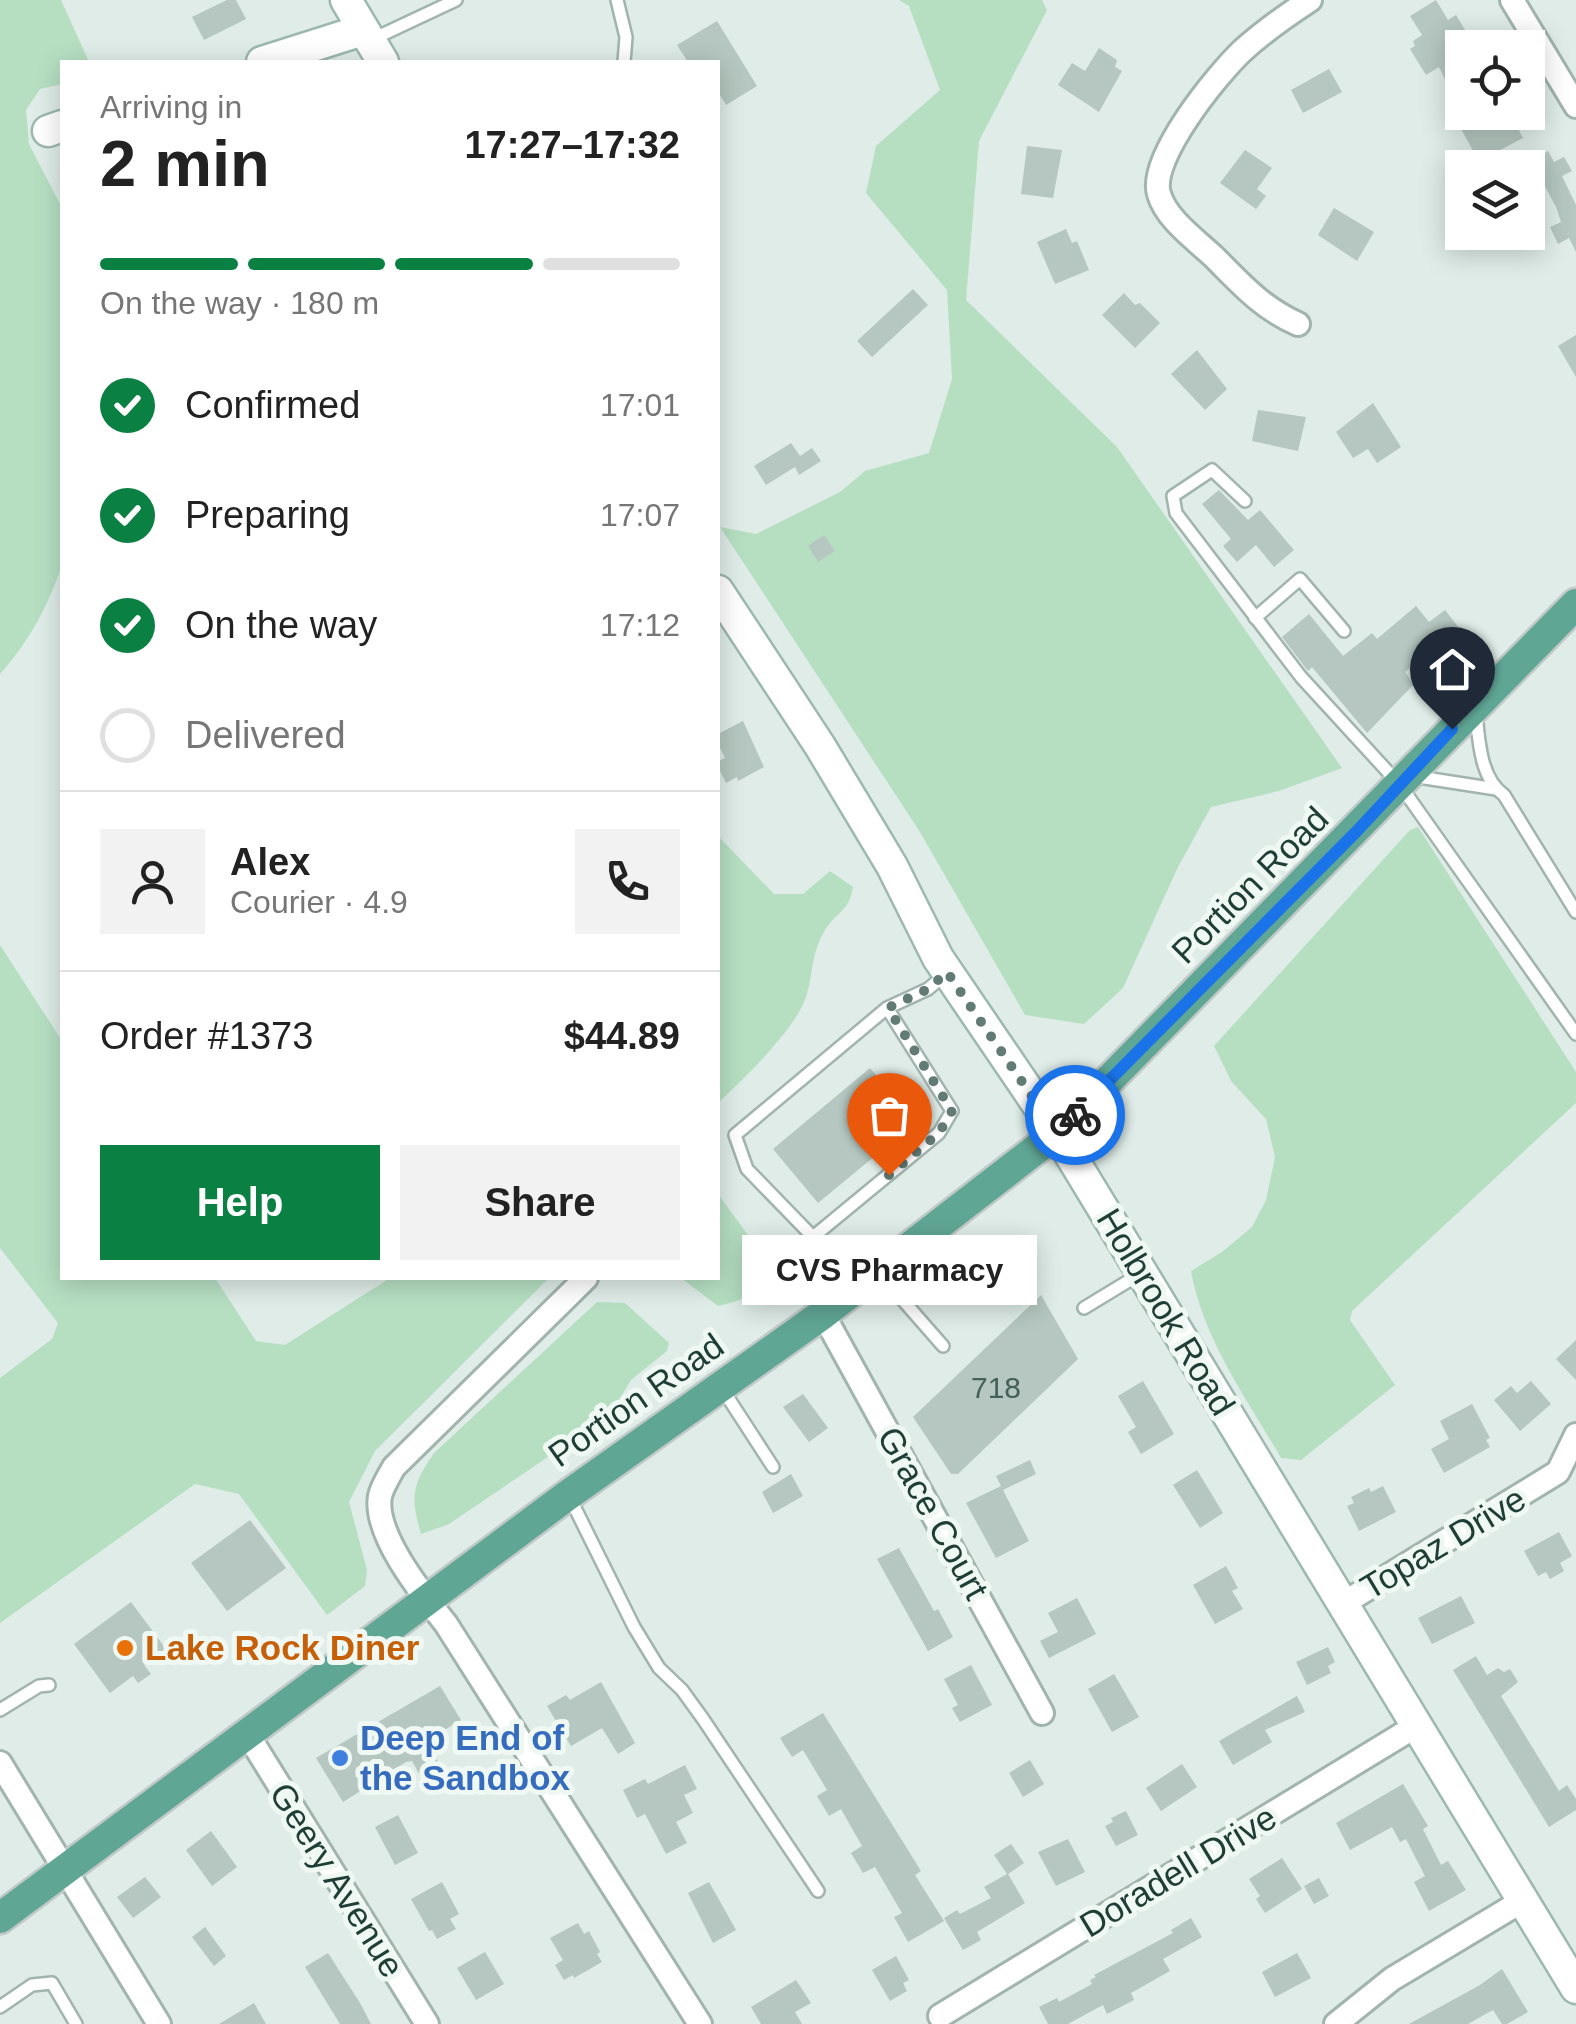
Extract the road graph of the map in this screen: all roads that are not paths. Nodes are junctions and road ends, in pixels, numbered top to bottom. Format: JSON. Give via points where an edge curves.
{"nodes":[{"id":1,"x":346,"y":0,"type":"edge"},
{"id":2,"x":456,"y":0,"type":"edge"},
{"id":3,"x":617,"y":0,"type":"edge"},
{"id":4,"x":1310,"y":0,"type":"edge"},
{"id":5,"x":1512,"y":0,"type":"edge"},
{"id":6,"x":372,"y":44,"type":"edge"},
{"id":7,"x":274,"y":60,"type":"edge"},
{"id":8,"x":624,"y":60,"type":"edge"},
{"id":9,"x":1576,"y":106,"type":"edge"},
{"id":10,"x":1298,"y":324,"type":"dead end"},
{"id":11,"x":1246,"y":501,"type":"dead end"},
{"id":12,"x":720,"y":593,"type":"edge"},
{"id":13,"x":1576,"y":604,"type":"edge"},
{"id":14,"x":1255,"y":618,"type":"junction"},
{"id":15,"x":1344,"y":630,"type":"dead end"},
{"id":16,"x":1474,"y":706,"type":"junction"},
{"id":17,"x":1404,"y":780,"type":"junction"},
{"id":18,"x":1496,"y":789,"type":"junction"},
{"id":19,"x":1576,"y":912,"type":"edge"},
{"id":20,"x":947,"y":972,"type":"junction"},
{"id":21,"x":888,"y":1008,"type":"junction"},
{"id":22,"x":1576,"y":1034,"type":"edge"},
{"id":23,"x":1057,"y":1133,"type":"junction"},
{"id":24,"x":813,"y":1237,"type":"junction"},
{"id":25,"x":1142,"y":1272,"type":"junction"},
{"id":26,"x":584,"y":1280,"type":"edge"},
{"id":27,"x":868,"y":1280,"type":"junction"},
{"id":28,"x":1084,"y":1308,"type":"dead end"},
{"id":29,"x":823,"y":1314,"type":"junction"},
{"id":30,"x":943,"y":1346,"type":"dead end"},
{"id":31,"x":721,"y":1386,"type":"junction"},
{"id":32,"x":1576,"y":1436,"type":"edge"},
{"id":33,"x":772,"y":1468,"type":"dead end"},
{"id":34,"x":1558,"y":1472,"type":"junction"},
{"id":35,"x":1576,"y":1489,"type":"edge"},
{"id":36,"x":568,"y":1495,"type":"junction"},
{"id":37,"x":427,"y":1601,"type":"junction"},
{"id":38,"x":1344,"y":1603,"type":"junction"},
{"id":39,"x":49,"y":1686,"type":"dead end"},
{"id":40,"x":0,"y":1710,"type":"edge"},
{"id":41,"x":1042,"y":1714,"type":"dead end"},
{"id":42,"x":1416,"y":1726,"type":"junction"},
{"id":43,"x":248,"y":1735,"type":"junction"},
{"id":44,"x":0,"y":1763,"type":"edge"},
{"id":45,"x":64,"y":1867,"type":"junction"},
{"id":46,"x":818,"y":1892,"type":"dead end"},
{"id":47,"x":1522,"y":1901,"type":"junction"},
{"id":48,"x":0,"y":1918,"type":"edge"},
{"id":49,"x":1576,"y":1988,"type":"edge"},
{"id":50,"x":0,"y":2006,"type":"edge"},
{"id":51,"x":940,"y":2016,"type":"dead end"},
{"id":52,"x":76,"y":2024,"type":"edge"},
{"id":53,"x":159,"y":2024,"type":"edge"},
{"id":54,"x":426,"y":2024,"type":"edge"},
{"id":55,"x":700,"y":2024,"type":"edge"},
{"id":56,"x":1336,"y":2024,"type":"edge"}],
"edges":[{"from":1,"to":6,"type":"street"},
{"from":2,"to":6,"type":"lane"},
{"from":3,"to":8,"type":"lane"},
{"from":4,"to":10,"type":"street","via":[[1241,52],[1171,144],[1157,181],[1166,208],[1182,226],[1271,312]]},
{"from":5,"to":9,"type":"street"},
{"from":6,"to":7,"type":"street"},
{"from":11,"to":14,"type":"lane","via":[[1212,470],[1173,496],[1176,513]]},
{"from":12,"to":20,"type":"street","name":"Holbrook Road","via":[[892,866]]},
{"from":13,"to":16,"type":"main road","name":"Portion Road"},
{"from":14,"to":15,"type":"lane","via":[[1300,579]]},
{"from":14,"to":17,"type":"lane","via":[[1301,676]]},
{"from":16,"to":17,"type":"main road","name":"Portion Road"},
{"from":16,"to":18,"type":"lane"},
{"from":17,"to":18,"type":"lane"},
{"from":17,"to":22,"type":"lane"},
{"from":17,"to":23,"type":"main road","name":"Portion Road"},
{"from":18,"to":19,"type":"lane"},
{"from":20,"to":21,"type":"lane"},
{"from":20,"to":23,"type":"street","name":"Holbrook Road"},
{"from":21,"to":24,"type":"lane","via":[[952,1111],[939,1133]]},
{"from":21,"to":24,"type":"lane","via":[[735,1135],[747,1168]]},
{"from":23,"to":25,"type":"street","name":"Holbrook Road"},
{"from":23,"to":27,"type":"main road","name":"Portion Road"},
{"from":24,"to":27,"type":"lane"},
{"from":25,"to":28,"type":"lane"},
{"from":25,"to":38,"type":"street","name":"Holbrook Road"},
{"from":26,"to":37,"type":"street","via":[[394,1468],[380,1494],[379,1518]]},
{"from":27,"to":29,"type":"main road","name":"Portion Road"},
{"from":27,"to":30,"type":"lane"},
{"from":29,"to":31,"type":"main road","name":"Portion Road"},
{"from":29,"to":41,"type":"street","name":"Grace Court"},
{"from":31,"to":33,"type":"lane"},
{"from":31,"to":36,"type":"main road","name":"Portion Road"},
{"from":32,"to":34,"type":"street","name":"Topaz Drive"},
{"from":34,"to":35,"type":"street"},
{"from":34,"to":38,"type":"street","name":"Topaz Drive"},
{"from":36,"to":37,"type":"main road","name":"Portion Road"},
{"from":36,"to":46,"type":"lane","via":[[651,1654],[703,1719]]},
{"from":37,"to":43,"type":"main road","name":"Portion Road"},
{"from":37,"to":55,"type":"street"},
{"from":38,"to":42,"type":"street","name":"Holbrook Road"},
{"from":39,"to":40,"type":"lane"},
{"from":42,"to":47,"type":"street","name":"Holbrook Road"},
{"from":42,"to":51,"type":"street","name":"Doradell Drive"},
{"from":43,"to":45,"type":"main road","name":"Portion Road"},
{"from":43,"to":54,"type":"street","name":"Geery Avenue"},
{"from":44,"to":45,"type":"street"},
{"from":45,"to":48,"type":"main road","name":"Portion Road"},
{"from":45,"to":53,"type":"street"},
{"from":47,"to":49,"type":"street","name":"Holbrook Road"},
{"from":47,"to":56,"type":"street","via":[[1392,1979]]},
{"from":50,"to":52,"type":"lane","via":[[32,1985],[52,1983]]}]}
